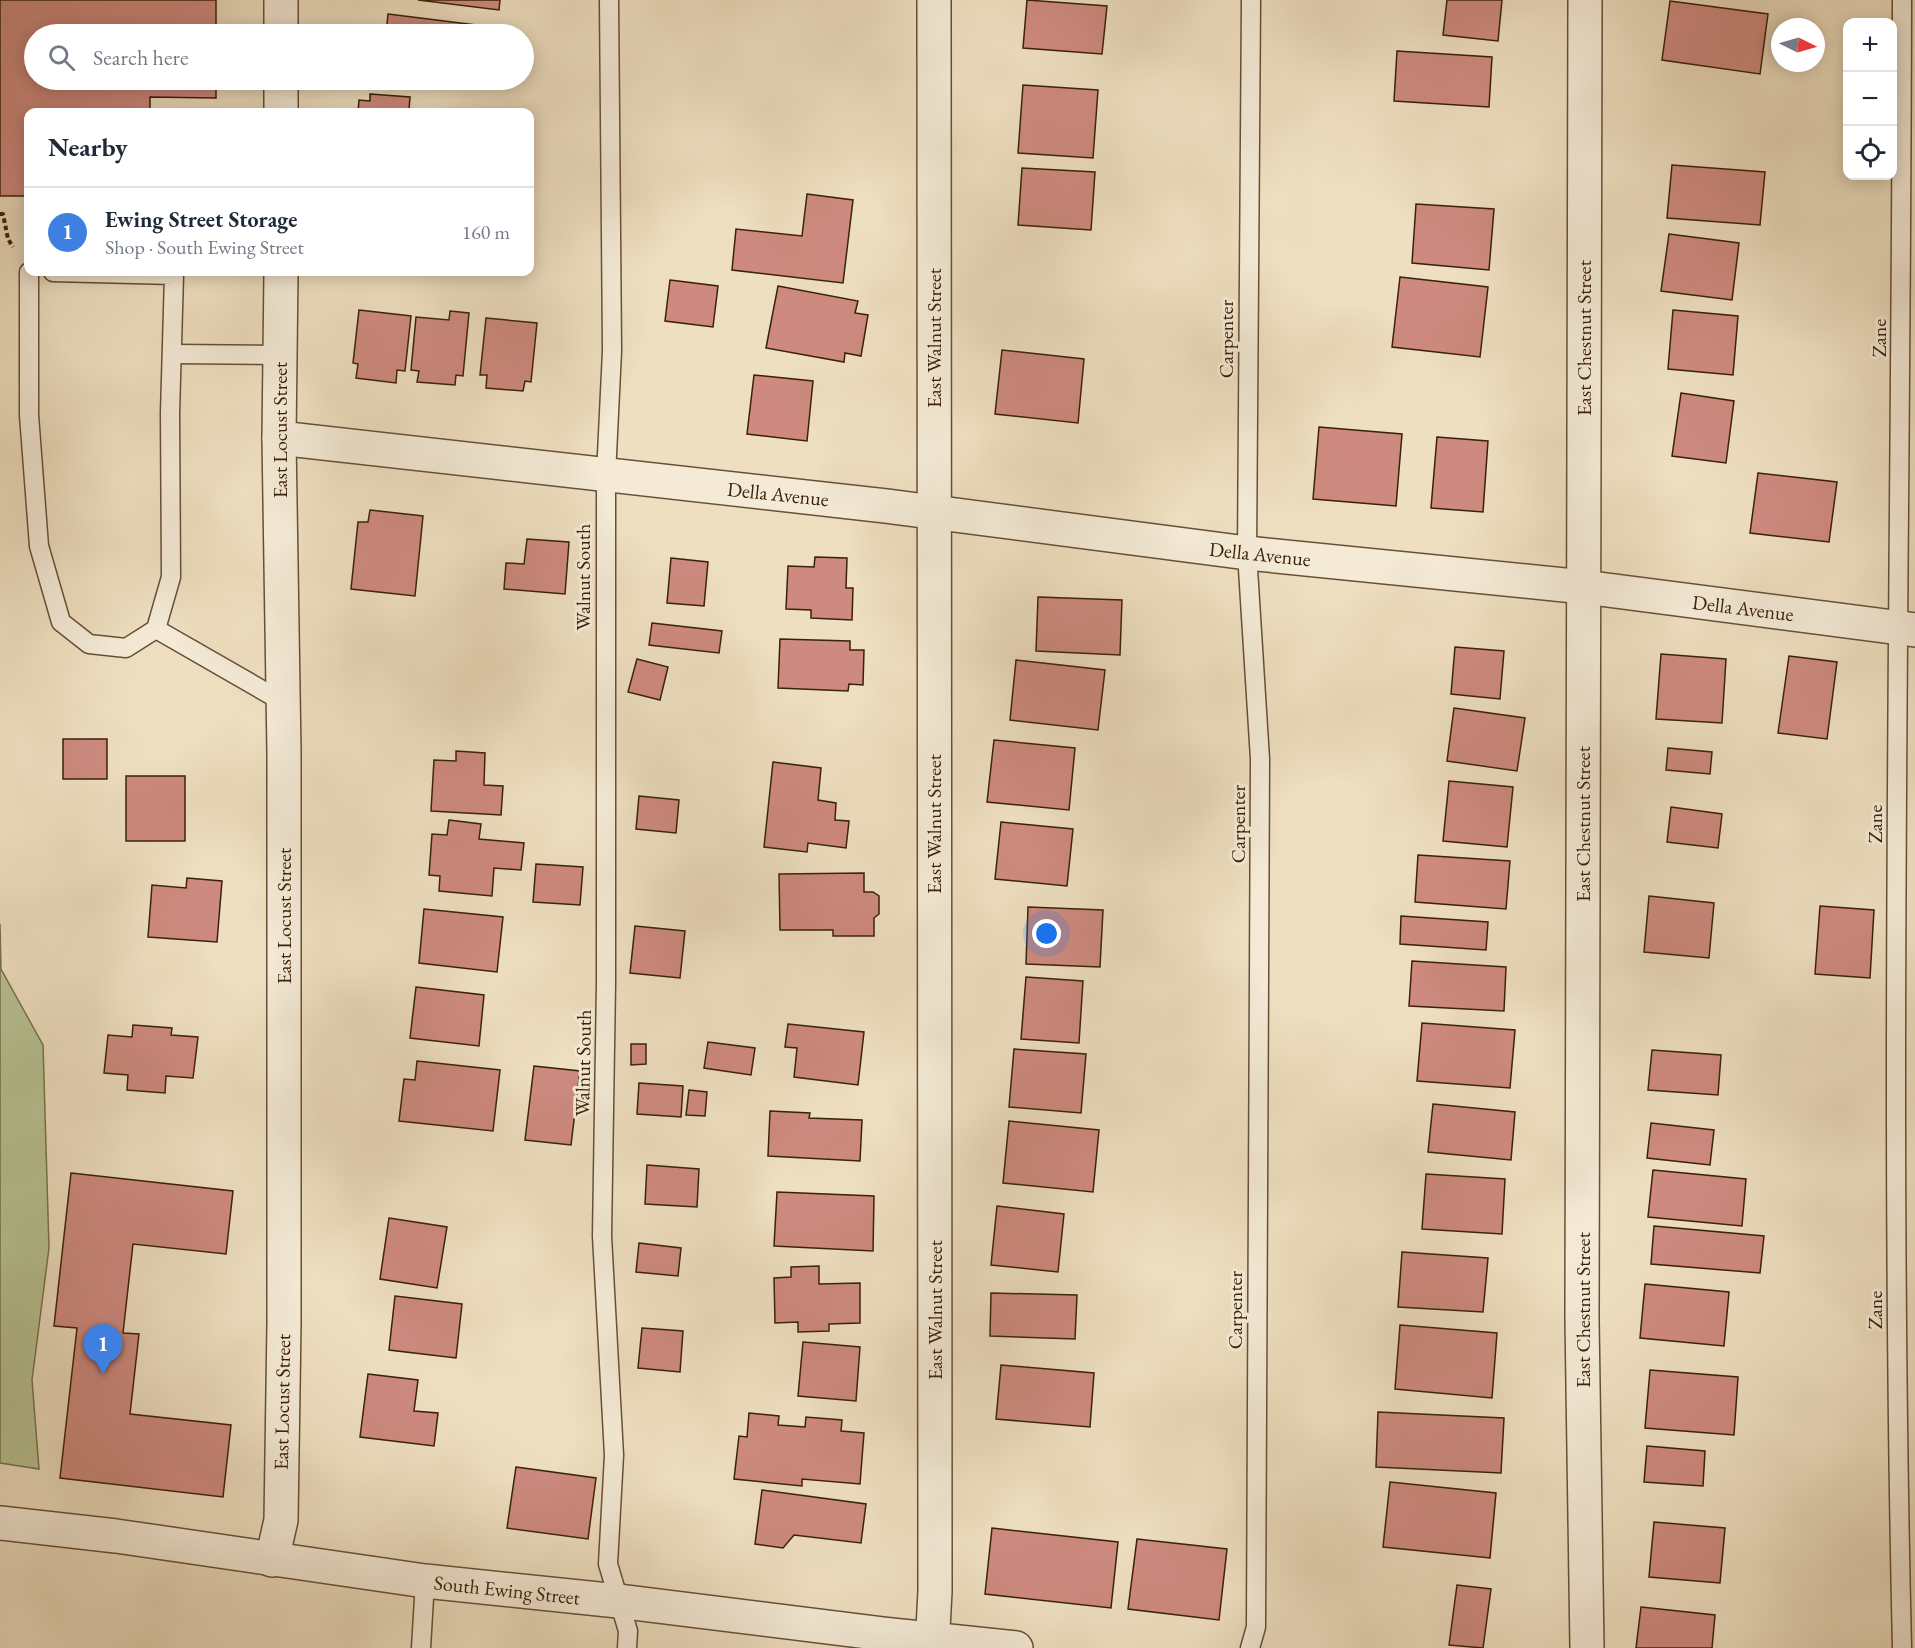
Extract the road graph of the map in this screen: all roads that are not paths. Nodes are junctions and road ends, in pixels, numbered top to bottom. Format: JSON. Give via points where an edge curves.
{"nodes":[{"id":1,"x":281,"y":0,"type":"edge"},
{"id":2,"x":609,"y":0,"type":"edge"},
{"id":3,"x":934,"y":0,"type":"edge"},
{"id":4,"x":1251,"y":0,"type":"edge"},
{"id":5,"x":1585,"y":0,"type":"edge"},
{"id":6,"x":1902,"y":0,"type":"edge"},
{"id":7,"x":281,"y":24,"type":"edge"},
{"id":8,"x":281,"y":90,"type":"edge"},
{"id":9,"x":281,"y":108,"type":"edge"},
{"id":10,"x":29,"y":276,"type":"edge"},
{"id":11,"x":174,"y":276,"type":"edge"},
{"id":12,"x":281,"y":276,"type":"edge"},
{"id":13,"x":1908,"y":336,"type":"edge"},
{"id":14,"x":173,"y":354,"type":"junction"},
{"id":15,"x":280,"y":355,"type":"junction"},
{"id":16,"x":279,"y":438,"type":"junction"},
{"id":17,"x":606,"y":476,"type":"junction"},
{"id":18,"x":933,"y":513,"type":"junction"},
{"id":19,"x":1247,"y":553,"type":"junction"},
{"id":20,"x":1584,"y":587,"type":"junction"},
{"id":21,"x":156,"y":629,"type":"junction"},
{"id":22,"x":1906,"y":629,"type":"edge"},
{"id":23,"x":283,"y":702,"type":"junction"},
{"id":24,"x":0,"y":1523,"type":"edge"},
{"id":25,"x":272,"y":1560,"type":"junction"},
{"id":26,"x":424,"y":1581,"type":"junction"},
{"id":27,"x":618,"y":1601,"type":"junction"},
{"id":28,"x":932,"y":1643,"type":"edge"},
{"id":29,"x":421,"y":1648,"type":"edge"},
{"id":30,"x":627,"y":1648,"type":"edge"},
{"id":31,"x":1016,"y":1648,"type":"edge"},
{"id":32,"x":1250,"y":1648,"type":"edge"},
{"id":33,"x":1587,"y":1648,"type":"edge"},
{"id":34,"x":1902,"y":1648,"type":"edge"}],
"edges":[{"from":1,"to":7,"type":"street"},
{"from":2,"to":17,"type":"lane","via":[[612,351]]},
{"from":3,"to":18,"type":"street","name":"East Walnut Street"},
{"from":4,"to":19,"type":"lane","name":"Carpenter"},
{"from":5,"to":20,"type":"street","name":"East Chestnut Street"},
{"from":6,"to":13,"type":"lane","name":"Zane"},
{"from":8,"to":9,"type":"street"},
{"from":10,"to":21,"type":"lane","via":[[29,415],[39,546],[61,622],[89,644],[126,648]]},
{"from":11,"to":14,"type":"lane"},
{"from":12,"to":15,"type":"street","name":"East Locust Street"},
{"from":13,"to":22,"type":"lane","name":"Zane"},
{"from":14,"to":15,"type":"lane"},
{"from":14,"to":21,"type":"lane","via":[[171,577]]},
{"from":15,"to":16,"type":"street","name":"East Locust Street"},
{"from":16,"to":17,"type":"street","name":"Della Avenue"},
{"from":16,"to":23,"type":"street","name":"East Locust Street"},
{"from":17,"to":18,"type":"street","name":"Della Avenue"},
{"from":17,"to":27,"type":"lane","name":"Walnut South","via":[[602,1236],[614,1455],[608,1564]]},
{"from":18,"to":19,"type":"street","name":"Della Avenue"},
{"from":18,"to":28,"type":"street","name":"East Walnut Street"},
{"from":19,"to":20,"type":"street","name":"Della Avenue"},
{"from":19,"to":32,"type":"lane","name":"Carpenter","via":[[1260,759],[1257,1615]]},
{"from":20,"to":22,"type":"street","name":"Della Avenue"},
{"from":20,"to":33,"type":"street","name":"East Chestnut Street","via":[[1582,1320]]},
{"from":21,"to":23,"type":"lane"},
{"from":22,"to":34,"type":"lane","name":"Zane","via":[[1897,1434]]},
{"from":23,"to":25,"type":"street","name":"East Locust Street","via":[[284,1335],[281,1520]]},
{"from":24,"to":25,"type":"street","name":"South Ewing Street"},
{"from":25,"to":26,"type":"street","name":"South Ewing Street"},
{"from":26,"to":27,"type":"street","name":"South Ewing Street"},
{"from":26,"to":29,"type":"lane"},
{"from":27,"to":28,"type":"street","name":"South Ewing Street"},
{"from":27,"to":30,"type":"lane","name":"Walnut South","via":[[628,1631]]},
{"from":28,"to":31,"type":"street","name":"South Ewing Street"}]}
